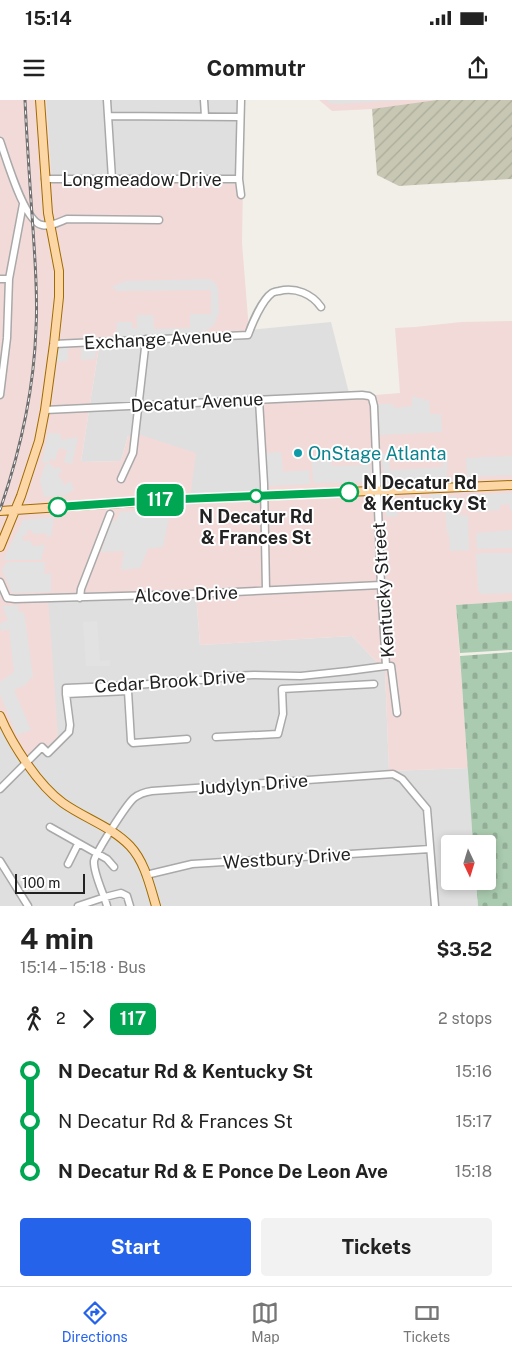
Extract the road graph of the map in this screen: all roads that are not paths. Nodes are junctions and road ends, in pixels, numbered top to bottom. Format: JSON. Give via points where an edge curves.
{"nodes":[{"id":1,"x":40,"y":100,"type":"edge"},
{"id":2,"x":107,"y":100,"type":"edge"},
{"id":3,"x":204,"y":100,"type":"edge"},
{"id":4,"x":241,"y":100,"type":"edge"},
{"id":5,"x":108,"y":116,"type":"junction"},
{"id":6,"x":205,"y":116,"type":"junction"},
{"id":7,"x":240,"y":117,"type":"junction"},
{"id":8,"x":0,"y":140,"type":"edge"},
{"id":9,"x":46,"y":179,"type":"junction"},
{"id":10,"x":112,"y":179,"type":"junction"},
{"id":11,"x":239,"y":179,"type":"junction"},
{"id":12,"x":241,"y":195,"type":"dead end"},
{"id":13,"x":23,"y":204,"type":"junction"},
{"id":14,"x":159,"y":220,"type":"dead end"},
{"id":15,"x":50,"y":225,"type":"junction"},
{"id":16,"x":9,"y":279,"type":"junction"},
{"id":17,"x":0,"y":280,"type":"edge"},
{"id":18,"x":322,"y":307,"type":"dead end"},
{"id":19,"x":146,"y":339,"type":"junction"},
{"id":20,"x":54,"y":344,"type":"junction"},
{"id":21,"x":0,"y":395,"type":"edge"},
{"id":22,"x":350,"y":396,"type":"joint"},
{"id":23,"x":258,"y":400,"type":"junction"},
{"id":24,"x":139,"y":405,"type":"junction"},
{"id":25,"x":45,"y":410,"type":"junction"},
{"id":26,"x":121,"y":480,"type":"dead end"},
{"id":27,"x":512,"y":485,"type":"edge"},
{"id":28,"x":378,"y":491,"type":"junction"},
{"id":29,"x":263,"y":495,"type":"junction"},
{"id":30,"x":16,"y":510,"type":"junction"},
{"id":31,"x":0,"y":511,"type":"edge"},
{"id":32,"x":110,"y":514,"type":"dead end"},
{"id":33,"x":0,"y":547,"type":"edge"},
{"id":34,"x":0,"y":582,"type":"edge"},
{"id":35,"x":381,"y":585,"type":"junction"},
{"id":36,"x":266,"y":590,"type":"junction"},
{"id":37,"x":80,"y":598,"type":"junction"},
{"id":38,"x":386,"y":666,"type":"junction"},
{"id":39,"x":279,"y":675,"type":"junction"},
{"id":40,"x":374,"y":684,"type":"dead end"},
{"id":41,"x":128,"y":688,"type":"junction"},
{"id":42,"x":282,"y":689,"type":"junction"},
{"id":43,"x":397,"y":713,"type":"dead end"},
{"id":44,"x":0,"y":716,"type":"edge"},
{"id":45,"x":216,"y":737,"type":"dead end"},
{"id":46,"x":187,"y":739,"type":"dead end"},
{"id":47,"x":26,"y":762,"type":"junction"},
{"id":48,"x":0,"y":788,"type":"edge"},
{"id":49,"x":50,"y":827,"type":"dead end"},
{"id":50,"x":111,"y":831,"type":"junction"},
{"id":51,"x":78,"y":844,"type":"junction"},
{"id":52,"x":430,"y":849,"type":"junction"},
{"id":53,"x":97,"y":854,"type":"junction"},
{"id":54,"x":0,"y":861,"type":"edge"},
{"id":55,"x":68,"y":864,"type":"dead end"},
{"id":56,"x":114,"y":867,"type":"dead end"},
{"id":57,"x":146,"y":876,"type":"junction"},
{"id":58,"x":105,"y":897,"type":"junction"},
{"id":59,"x":28,"y":906,"type":"edge"},
{"id":60,"x":78,"y":906,"type":"edge"},
{"id":61,"x":108,"y":906,"type":"edge"},
{"id":62,"x":130,"y":906,"type":"edge"},
{"id":63,"x":156,"y":906,"type":"edge"},
{"id":64,"x":435,"y":906,"type":"edge"}],
"edges":[{"from":1,"to":9,"type":"main road"},
{"from":2,"to":5,"type":"street"},
{"from":3,"to":6,"type":"street"},
{"from":4,"to":7,"type":"street"},
{"from":5,"to":6,"type":"street"},
{"from":5,"to":10,"type":"street"},
{"from":6,"to":7,"type":"street"},
{"from":7,"to":11,"type":"street"},
{"from":8,"to":13,"type":"street"},
{"from":9,"to":10,"type":"street","name":"Longmeadow Drive"},
{"from":9,"to":15,"type":"main road"},
{"from":10,"to":11,"type":"street","name":"Longmeadow Drive"},
{"from":11,"to":12,"type":"street"},
{"from":13,"to":15,"type":"street","via":[[35,222]]},
{"from":13,"to":16,"type":"street"},
{"from":14,"to":15,"type":"street","via":[[68,219]]},
{"from":15,"to":20,"type":"main road","via":[[59,282]]},
{"from":16,"to":17,"type":"street"},
{"from":16,"to":21,"type":"street","via":[[7,338]]},
{"from":18,"to":19,"type":"street","name":"Exchange Avenue","via":[[306,294],[283,290],[272,293],[266,300],[248,335]]},
{"from":19,"to":20,"type":"street","name":"Exchange Avenue"},
{"from":19,"to":24,"type":"street"},
{"from":20,"to":25,"type":"main road"},
{"from":22,"to":23,"type":"street","name":"Decatur Avenue"},
{"from":22,"to":28,"type":"street","name":"Kentucky Street","via":[[370,396],[374,402]]},
{"from":23,"to":24,"type":"street","name":"Decatur Avenue"},
{"from":23,"to":29,"type":"street"},
{"from":24,"to":25,"type":"street","name":"Decatur Avenue"},
{"from":24,"to":26,"type":"street","via":[[133,453]]},
{"from":25,"to":30,"type":"main road","via":[[39,441]]},
{"from":27,"to":28,"type":"main road"},
{"from":28,"to":29,"type":"main road"},
{"from":28,"to":35,"type":"street","name":"Kentucky Street"},
{"from":29,"to":30,"type":"main road"},
{"from":29,"to":36,"type":"street"},
{"from":30,"to":31,"type":"main road"},
{"from":30,"to":33,"type":"main road"},
{"from":32,"to":37,"type":"street","via":[[80,589]]},
{"from":34,"to":37,"type":"street","name":"Alcove Drive","via":[[9,599]]},
{"from":35,"to":36,"type":"street","name":"Alcove Drive"},
{"from":35,"to":38,"type":"street","name":"Kentucky Street"},
{"from":36,"to":37,"type":"street","name":"Alcove Drive"},
{"from":38,"to":39,"type":"street","name":"Cedar Brook Drive","via":[[301,676]]},
{"from":38,"to":43,"type":"street","name":"Kentucky Street","via":[[391,666]]},
{"from":39,"to":41,"type":"street","name":"Cedar Brook Drive","via":[[224,676]]},
{"from":39,"to":42,"type":"street"},
{"from":40,"to":42,"type":"street"},
{"from":41,"to":46,"type":"street","name":"Cedar Brook Drive","via":[[133,743]]},
{"from":41,"to":47,"type":"street","name":"Cedar Brook Drive","via":[[66,694],[69,732],[48,753],[42,747]]},
{"from":42,"to":45,"type":"street","via":[[283,714],[278,734]]},
{"from":44,"to":47,"type":"main road"},
{"from":47,"to":48,"type":"street"},
{"from":47,"to":50,"type":"main road","via":[[61,802]]},
{"from":49,"to":51,"type":"street"},
{"from":50,"to":52,"type":"street","name":"Judylyn Drive","via":[[133,799],[152,790],[393,774],[402,779],[427,810]]},
{"from":50,"to":53,"type":"street","name":"Judylyn Drive"},
{"from":50,"to":57,"type":"main road","via":[[131,847]]},
{"from":51,"to":53,"type":"street"},
{"from":51,"to":55,"type":"street"},
{"from":52,"to":57,"type":"street","name":"Westbury Drive","via":[[192,864]]},
{"from":52,"to":64,"type":"street","name":"Judylyn Drive"},
{"from":53,"to":56,"type":"street"},
{"from":53,"to":58,"type":"street","via":[[94,868]]},
{"from":54,"to":59,"type":"street"},
{"from":57,"to":63,"type":"main road"},
{"from":58,"to":60,"type":"street"},
{"from":58,"to":61,"type":"street"},
{"from":58,"to":62,"type":"street","via":[[121,893],[127,896]]}]}
